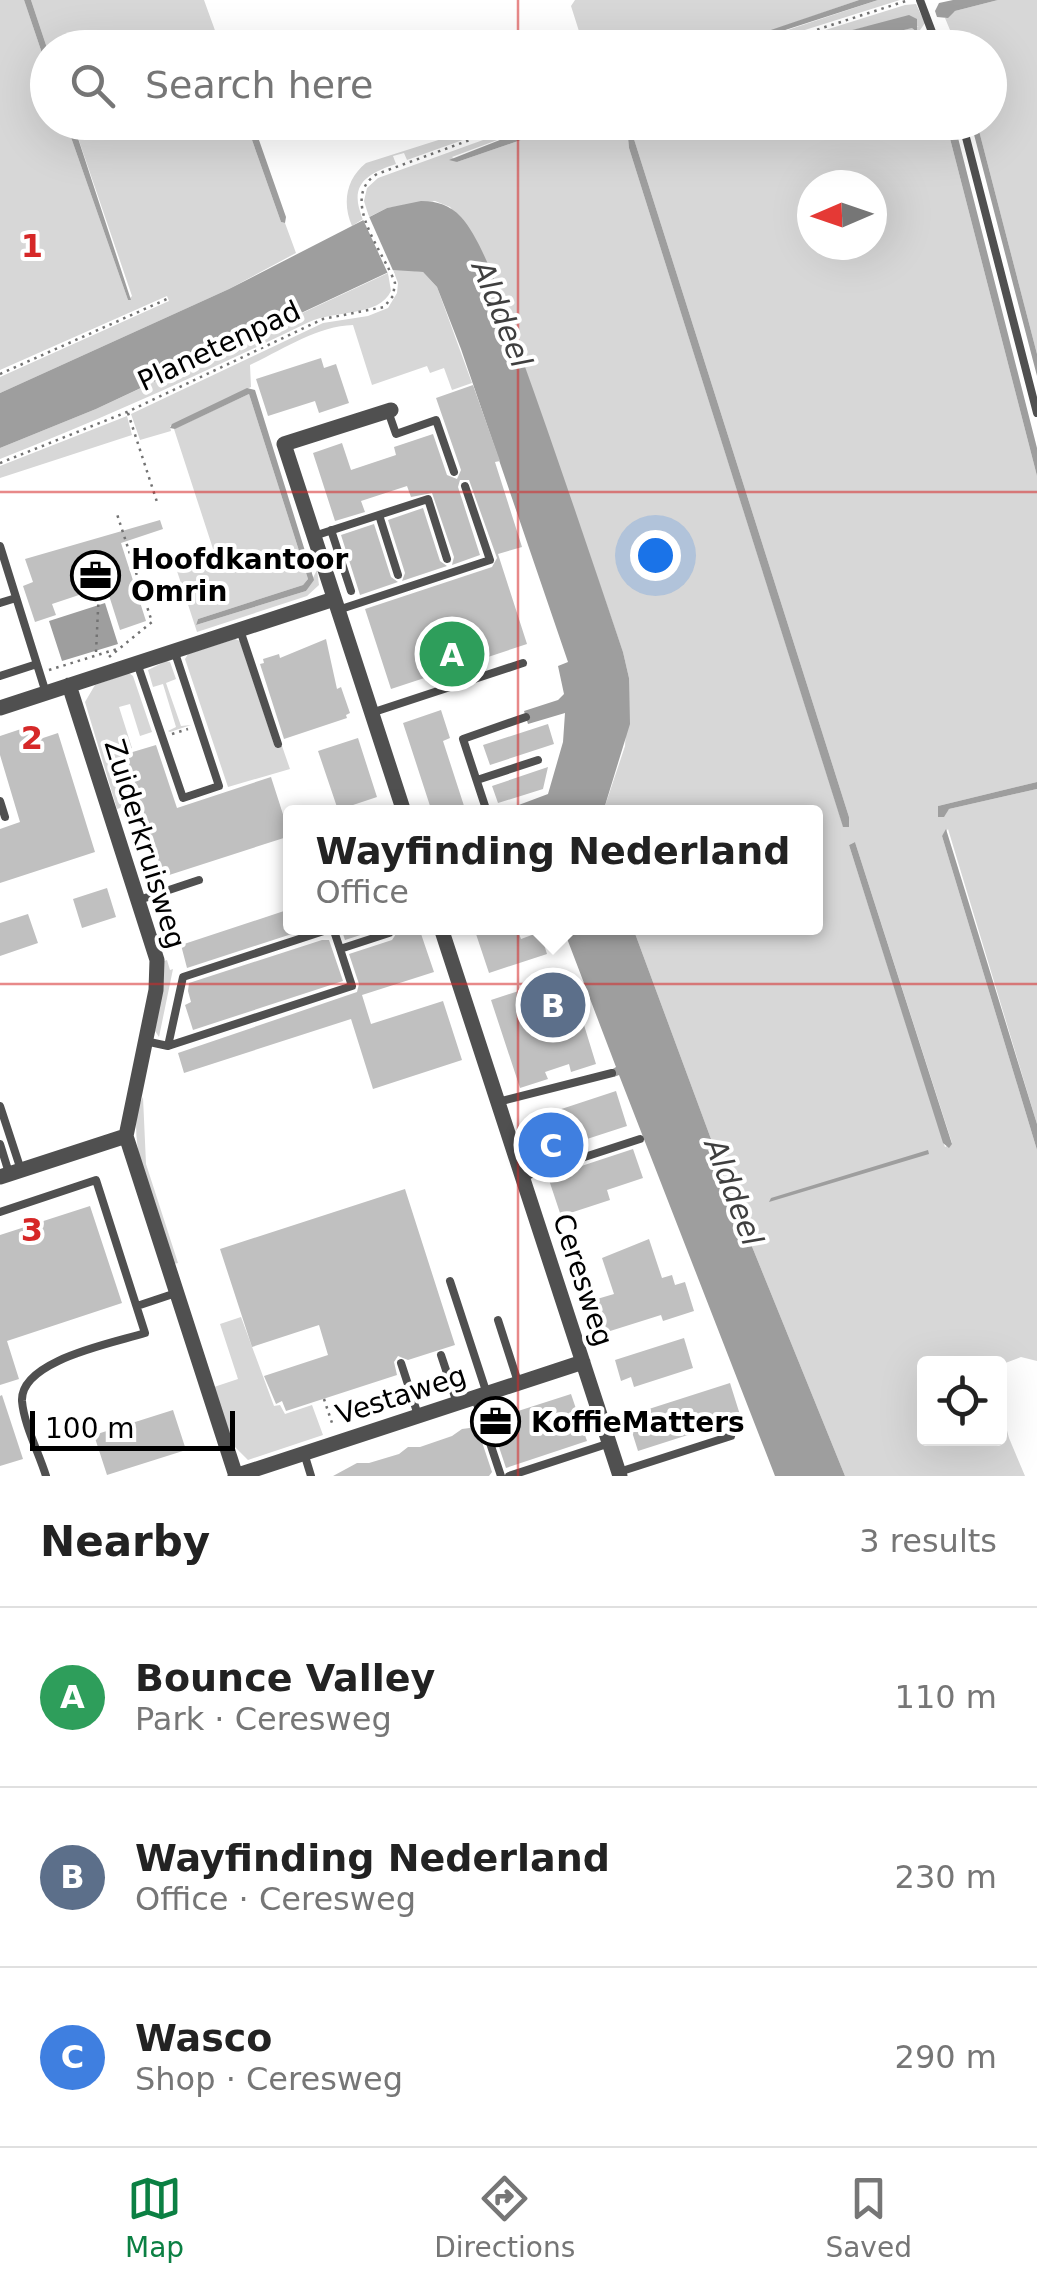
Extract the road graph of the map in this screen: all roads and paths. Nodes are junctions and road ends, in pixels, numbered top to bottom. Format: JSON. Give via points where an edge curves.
{"nodes":[{"id":1,"x":909,"y":0,"type":"edge"},
{"id":2,"x":920,"y":0,"type":"edge"},
{"id":3,"x":932,"y":29,"type":"edge"},
{"id":4,"x":816,"y":30,"type":"edge"},
{"id":5,"x":470,"y":140,"type":"edge"},
{"id":6,"x":967,"y":140,"type":"edge"},
{"id":7,"x":167,"y":299,"type":"dead end"},
{"id":8,"x":0,"y":374,"type":"edge"},
{"id":9,"x":390,"y":410,"type":"joint"},
{"id":10,"x":127,"y":412,"type":"junction"},
{"id":11,"x":1037,"y":413,"type":"edge"},
{"id":12,"x":0,"y":463,"type":"edge"},
{"id":13,"x":454,"y":472,"type":"dead end"},
{"id":14,"x":465,"y":486,"type":"dead end"},
{"id":15,"x":156,"y":502,"type":"dead end"},
{"id":16,"x":116,"y":514,"type":"dead end"},
{"id":17,"x":379,"y":514,"type":"junction"},
{"id":18,"x":331,"y":530,"type":"junction"},
{"id":19,"x":314,"y":536,"type":"junction"},
{"id":20,"x":0,"y":546,"type":"edge"},
{"id":21,"x":448,"y":559,"type":"dead end"},
{"id":22,"x":398,"y":575,"type":"dead end"},
{"id":23,"x":99,"y":588,"type":"dead end"},
{"id":24,"x":350,"y":590,"type":"dead end"},
{"id":25,"x":16,"y":598,"type":"junction"},
{"id":26,"x":0,"y":603,"type":"edge"},
{"id":27,"x":336,"y":604,"type":"junction"},
{"id":28,"x":240,"y":630,"type":"junction"},
{"id":29,"x":117,"y":650,"type":"junction"},
{"id":30,"x":174,"y":651,"type":"junction"},
{"id":31,"x":96,"y":653,"type":"junction"},
{"id":32,"x":101,"y":663,"type":"dead end"},
{"id":33,"x":137,"y":663,"type":"junction"},
{"id":34,"x":523,"y":663,"type":"dead end"},
{"id":35,"x":37,"y":664,"type":"junction"},
{"id":36,"x":47,"y":671,"type":"dead end"},
{"id":37,"x":0,"y":676,"type":"edge"},
{"id":38,"x":69,"y":686,"type":"junction"},
{"id":39,"x":46,"y":693,"type":"junction"},
{"id":40,"x":0,"y":708,"type":"edge"},
{"id":41,"x":371,"y":713,"type":"junction"},
{"id":42,"x":526,"y":717,"type":"dead end"},
{"id":43,"x":199,"y":725,"type":"junction"},
{"id":44,"x":162,"y":738,"type":"junction"},
{"id":45,"x":278,"y":744,"type":"dead end"},
{"id":46,"x":538,"y":760,"type":"dead end"},
{"id":47,"x":476,"y":780,"type":"junction"},
{"id":48,"x":0,"y":801,"type":"edge"},
{"id":49,"x":402,"y":805,"type":"edge"},
{"id":50,"x":485,"y":805,"type":"edge"},
{"id":51,"x":5,"y":817,"type":"dead end"},
{"id":52,"x":199,"y":880,"type":"dead end"},
{"id":53,"x":139,"y":900,"type":"junction"},
{"id":54,"x":311,"y":935,"type":"edge"},
{"id":55,"x":335,"y":935,"type":"edge"},
{"id":56,"x":382,"y":935,"type":"edge"},
{"id":57,"x":444,"y":935,"type":"edge"},
{"id":58,"x":340,"y":948,"type":"junction"},
{"id":59,"x":145,"y":1041,"type":"junction"},
{"id":60,"x":168,"y":1046,"type":"junction"},
{"id":61,"x":612,"y":1074,"type":"dead end"},
{"id":62,"x":498,"y":1102,"type":"junction"},
{"id":63,"x":0,"y":1106,"type":"edge"},
{"id":64,"x":527,"y":1125,"type":"dead end"},
{"id":65,"x":126,"y":1136,"type":"junction"},
{"id":66,"x":640,"y":1139,"type":"dead end"},
{"id":67,"x":0,"y":1144,"type":"edge"},
{"id":68,"x":542,"y":1171,"type":"junction"},
{"id":69,"x":10,"y":1174,"type":"edge"},
{"id":70,"x":523,"y":1178,"type":"junction"},
{"id":71,"x":0,"y":1212,"type":"edge"},
{"id":72,"x":450,"y":1280,"type":"dead end"},
{"id":73,"x":176,"y":1294,"type":"junction"},
{"id":74,"x":137,"y":1306,"type":"junction"},
{"id":75,"x":498,"y":1320,"type":"dead end"},
{"id":76,"x":442,"y":1355,"type":"dead end"},
{"id":77,"x":401,"y":1362,"type":"dead end"},
{"id":78,"x":583,"y":1362,"type":"junction"},
{"id":79,"x":519,"y":1384,"type":"junction"},
{"id":80,"x":481,"y":1396,"type":"junction"},
{"id":81,"x":324,"y":1399,"type":"dead end"},
{"id":82,"x":457,"y":1404,"type":"junction"},
{"id":83,"x":418,"y":1416,"type":"junction"},
{"id":84,"x":732,"y":1436,"type":"dead end"},
{"id":85,"x":338,"y":1442,"type":"junction"},
{"id":86,"x":610,"y":1443,"type":"junction"},
{"id":87,"x":304,"y":1454,"type":"junction"},
{"id":88,"x":257,"y":1472,"type":"edge"},
{"id":89,"x":620,"y":1474,"type":"edge"},
{"id":90,"x":46,"y":1476,"type":"edge"},
{"id":91,"x":235,"y":1476,"type":"edge"},
{"id":92,"x":311,"y":1476,"type":"edge"},
{"id":93,"x":501,"y":1476,"type":"edge"},
{"id":94,"x":509,"y":1476,"type":"edge"}],
"edges":[{"from":1,"to":4,"type":"path"},
{"from":2,"to":3,"type":"lane"},
{"from":5,"to":10,"type":"path","name":"Planetenpad","via":[[373,176],[361,192],[394,278],[384,307],[323,319]]},
{"from":6,"to":11,"type":"lane"},
{"from":7,"to":8,"type":"path"},
{"from":9,"to":13,"type":"lane","via":[[396,434],[436,420]]},
{"from":9,"to":19,"type":"street","via":[[284,444]]},
{"from":10,"to":12,"type":"path","name":"Planetenpad"},
{"from":10,"to":15,"type":"path"},
{"from":14,"to":27,"type":"lane","via":[[490,560]]},
{"from":16,"to":29,"type":"path","via":[[152,622]]},
{"from":17,"to":18,"type":"lane"},
{"from":17,"to":21,"type":"lane","via":[[428,499]]},
{"from":17,"to":22,"type":"lane"},
{"from":18,"to":19,"type":"lane"},
{"from":18,"to":24,"type":"lane"},
{"from":19,"to":27,"type":"street"},
{"from":20,"to":25,"type":"lane"},
{"from":23,"to":31,"type":"path"},
{"from":25,"to":26,"type":"lane"},
{"from":25,"to":35,"type":"lane"},
{"from":27,"to":28,"type":"street"},
{"from":27,"to":41,"type":"street"},
{"from":28,"to":30,"type":"street"},
{"from":28,"to":45,"type":"lane"},
{"from":29,"to":31,"type":"path"},
{"from":29,"to":32,"type":"path"},
{"from":30,"to":33,"type":"street"},
{"from":30,"to":43,"type":"lane"},
{"from":31,"to":36,"type":"path"},
{"from":33,"to":38,"type":"street"},
{"from":33,"to":44,"type":"lane"},
{"from":34,"to":41,"type":"lane"},
{"from":35,"to":37,"type":"lane"},
{"from":35,"to":39,"type":"lane"},
{"from":38,"to":39,"type":"street"},
{"from":38,"to":53,"type":"street","name":"Zuiderkruisweg"},
{"from":39,"to":40,"type":"street"},
{"from":41,"to":49,"type":"street"},
{"from":42,"to":47,"type":"lane","via":[[463,739]]},
{"from":43,"to":44,"type":"path"},
{"from":43,"to":44,"type":"lane","via":[[219,786],[183,798]]},
{"from":46,"to":47,"type":"lane"},
{"from":47,"to":50,"type":"lane"},
{"from":48,"to":51,"type":"lane"},
{"from":52,"to":53,"type":"lane"},
{"from":53,"to":59,"type":"street","name":"Zuiderkruisweg","via":[[157,960]]},
{"from":54,"to":60,"type":"lane","via":[[182,976]]},
{"from":55,"to":58,"type":"lane"},
{"from":56,"to":58,"type":"lane"},
{"from":57,"to":62,"type":"street","name":"Ceresweg"},
{"from":58,"to":60,"type":"lane","via":[[352,986]]},
{"from":59,"to":60,"type":"lane"},
{"from":59,"to":65,"type":"street","name":"Zuiderkruisweg"},
{"from":61,"to":62,"type":"lane"},
{"from":62,"to":70,"type":"street","name":"Ceresweg"},
{"from":63,"to":69,"type":"lane"},
{"from":64,"to":68,"type":"lane"},
{"from":65,"to":69,"type":"street"},
{"from":65,"to":73,"type":"street","name":"Zuiderkruisweg"},
{"from":66,"to":68,"type":"lane"},
{"from":67,"to":69,"type":"lane"},
{"from":68,"to":70,"type":"lane"},
{"from":70,"to":78,"type":"street","name":"Ceresweg"},
{"from":71,"to":74,"type":"lane","via":[[96,1180]]},
{"from":72,"to":80,"type":"lane"},
{"from":73,"to":74,"type":"lane"},
{"from":73,"to":91,"type":"street","name":"Zuiderkruisweg"},
{"from":74,"to":90,"type":"lane","via":[[145,1333],[40,1368],[25,1386],[22,1403]]},
{"from":75,"to":79,"type":"lane"},
{"from":76,"to":82,"type":"lane"},
{"from":77,"to":83,"type":"lane"},
{"from":78,"to":79,"type":"street","name":"Vestaweg"},
{"from":78,"to":86,"type":"street","name":"Ceresweg"},
{"from":79,"to":80,"type":"street","name":"Vestaweg"},
{"from":80,"to":82,"type":"street","name":"Vestaweg"},
{"from":80,"to":93,"type":"lane"},
{"from":81,"to":85,"type":"path"},
{"from":82,"to":83,"type":"street","name":"Vestaweg"},
{"from":83,"to":85,"type":"street","name":"Vestaweg"},
{"from":84,"to":89,"type":"lane"},
{"from":85,"to":87,"type":"street","name":"Vestaweg"},
{"from":86,"to":89,"type":"street","name":"Ceresweg"},
{"from":86,"to":94,"type":"lane"},
{"from":87,"to":88,"type":"street","name":"Vestaweg"},
{"from":87,"to":92,"type":"lane"},
{"from":88,"to":91,"type":"street","name":"Vestaweg"}]}
